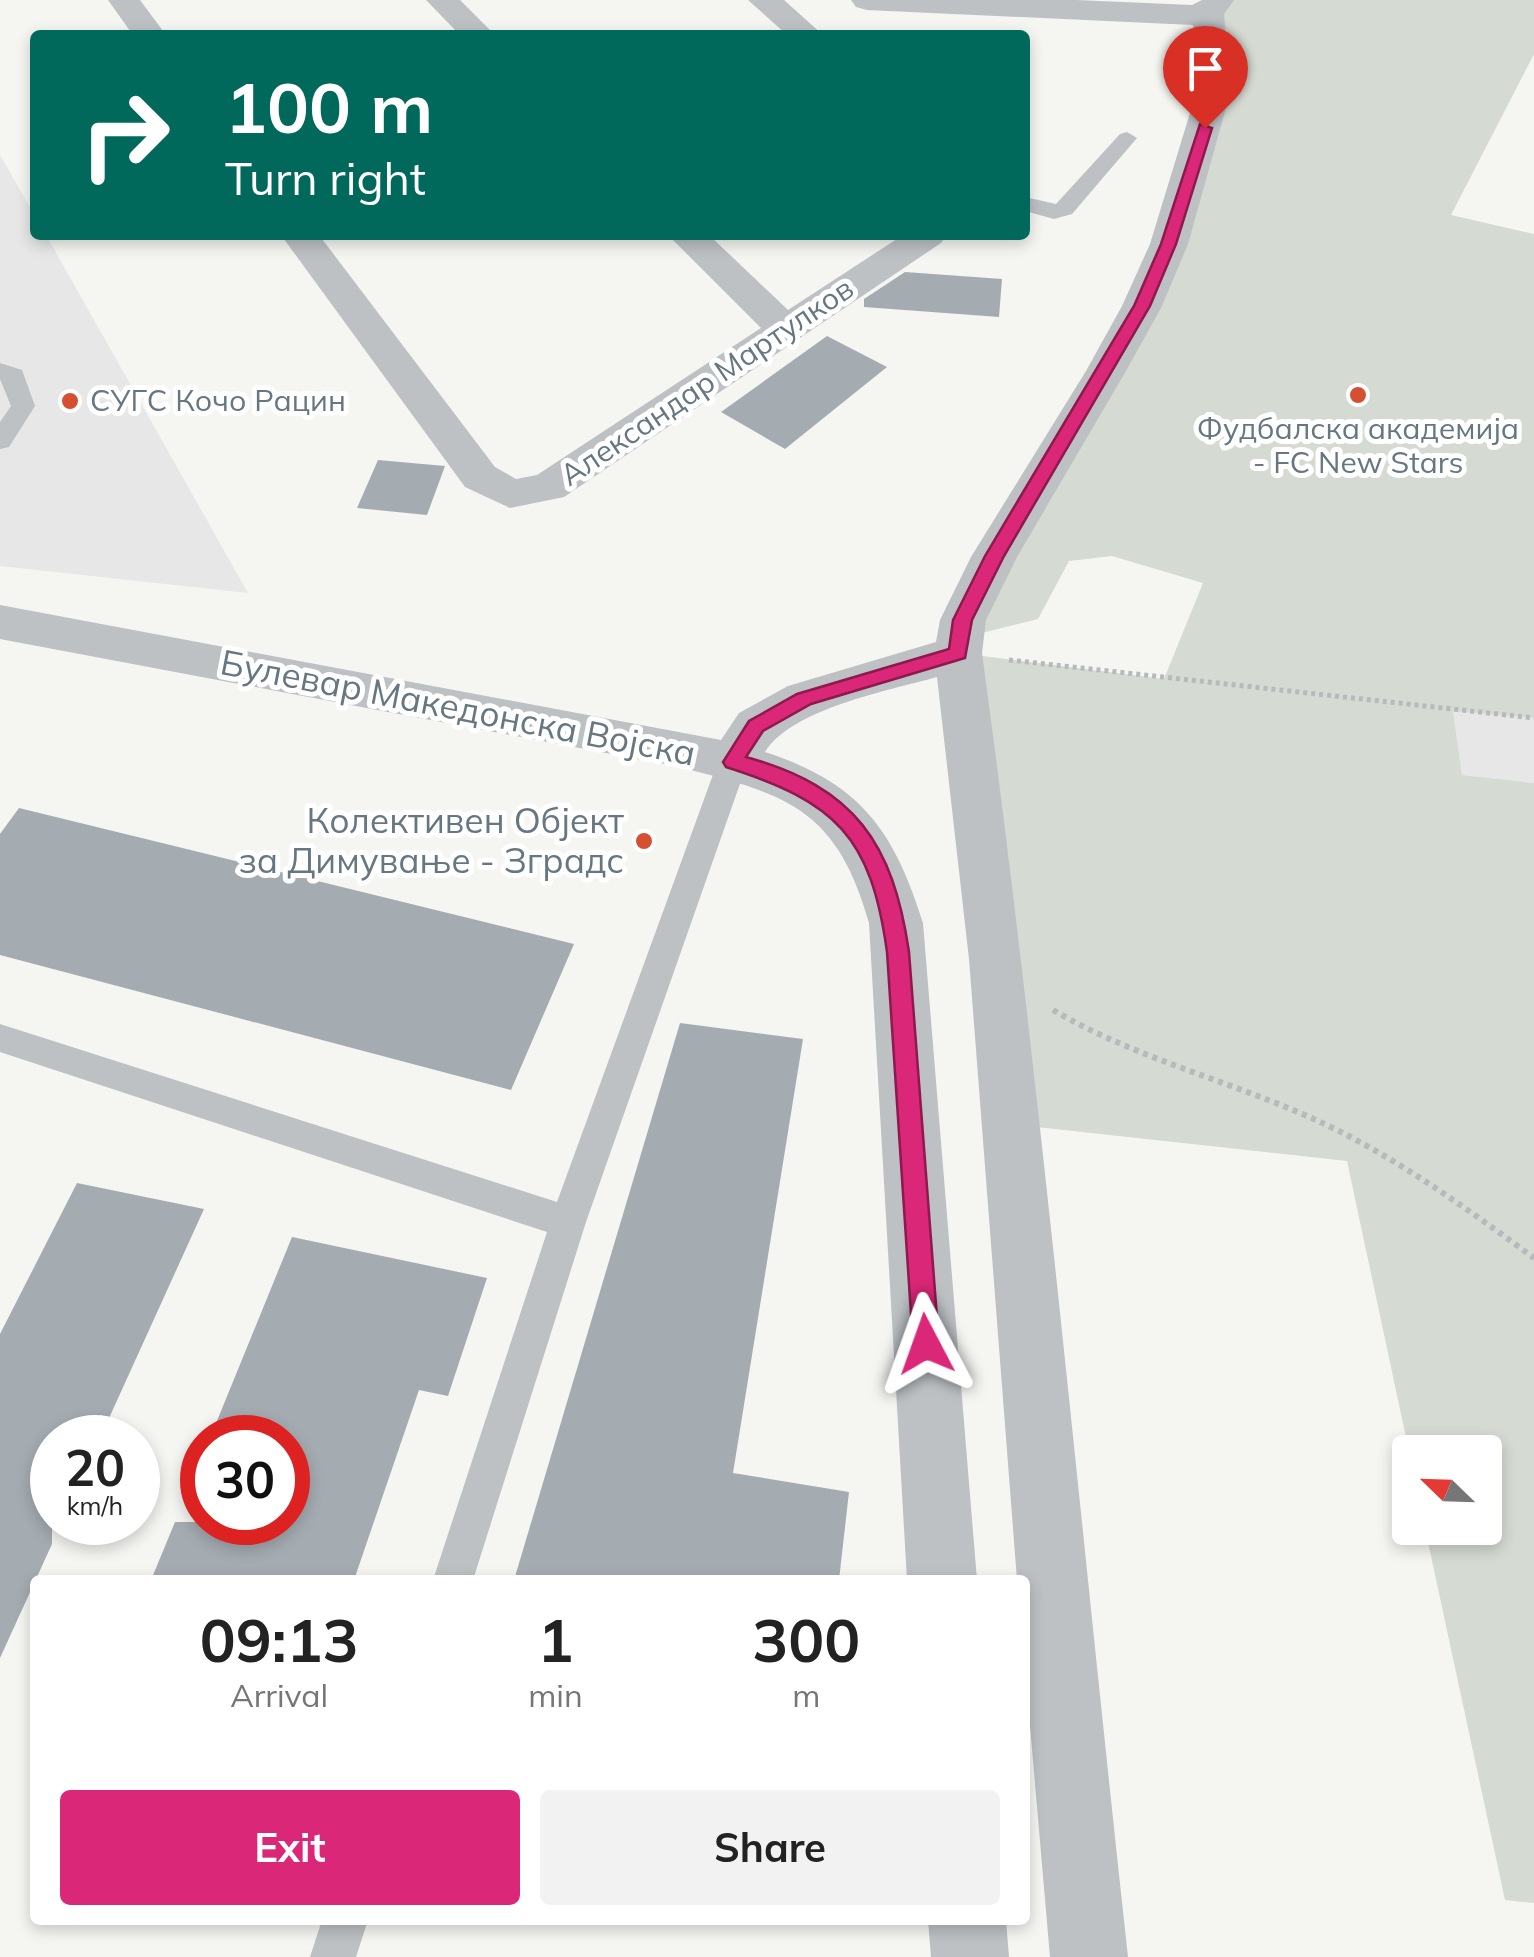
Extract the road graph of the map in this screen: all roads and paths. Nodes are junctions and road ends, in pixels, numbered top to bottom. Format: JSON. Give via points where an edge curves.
{"nodes":[{"id":1,"x":124,"y":0,"type":"edge"},
{"id":2,"x":442,"y":0,"type":"edge"},
{"id":3,"x":764,"y":0,"type":"edge"},
{"id":4,"x":867,"y":0,"type":"edge"},
{"id":5,"x":1213,"y":7,"type":"edge"},
{"id":6,"x":146,"y":30,"type":"edge"},
{"id":7,"x":474,"y":30,"type":"edge"},
{"id":8,"x":801,"y":30,"type":"edge"},
{"id":9,"x":1127,"y":138,"type":"dead end"},
{"id":10,"x":1030,"y":205,"type":"edge"},
{"id":11,"x":304,"y":240,"type":"edge"},
{"id":12,"x":692,"y":240,"type":"edge"},
{"id":13,"x":920,"y":240,"type":"edge"},
{"id":14,"x":784,"y":328,"type":"junction"},
{"id":15,"x":0,"y":370,"type":"edge"},
{"id":16,"x":0,"y":441,"type":"edge"},
{"id":17,"x":0,"y":622,"type":"edge"},
{"id":18,"x":958,"y":653,"type":"junction"},
{"id":19,"x":1534,"y":718,"type":"edge"},
{"id":20,"x":733,"y":762,"type":"junction"},
{"id":21,"x":996,"y":959,"type":"junction"},
{"id":22,"x":0,"y":1038,"type":"edge"},
{"id":23,"x":568,"y":1222,"type":"junction"},
{"id":24,"x":1534,"y":1258,"type":"edge"},
{"id":25,"x":456,"y":1575,"type":"edge"},
{"id":26,"x":942,"y":1575,"type":"edge"},
{"id":27,"x":343,"y":1925,"type":"edge"},
{"id":28,"x":967,"y":1925,"type":"edge"},
{"id":29,"x":333,"y":1957,"type":"edge"},
{"id":30,"x":970,"y":1957,"type":"edge"},
{"id":31,"x":1088,"y":1957,"type":"edge"}],
"edges":[{"from":1,"to":6,"type":"street"},
{"from":2,"to":7,"type":"street"},
{"from":3,"to":8,"type":"street"},
{"from":4,"to":5,"type":"street"},
{"from":5,"to":18,"type":"street","via":[[1214,90],[1168,244],[1106,371],[994,556],[963,620]]},
{"from":9,"to":10,"type":"lane","via":[[1064,208]]},
{"from":11,"to":14,"type":"street","name":"Александар Мартулков","via":[[480,477],[510,494],[550,486]]},
{"from":12,"to":14,"type":"street"},
{"from":13,"to":14,"type":"street","name":"Александар Мартулков"},
{"from":15,"to":16,"type":"lane","via":[[14,375],[23,406]]},
{"from":17,"to":20,"type":"street","name":"Булевар Македонска Војска"},
{"from":18,"to":19,"type":"path"},
{"from":18,"to":20,"type":"street","via":[[804,699],[756,726]]},
{"from":18,"to":21,"type":"street"},
{"from":20,"to":23,"type":"lane"},
{"from":20,"to":26,"type":"street","name":"Булевар Македонска Војска","via":[[777,774],[835,808],[869,846],[891,900]]},
{"from":21,"to":24,"type":"path","via":[[1072,1022],[1374,1148]]},
{"from":21,"to":31,"type":"street"},
{"from":22,"to":23,"type":"lane"},
{"from":23,"to":25,"type":"lane"},
{"from":27,"to":29,"type":"lane"},
{"from":28,"to":30,"type":"street"}]}
